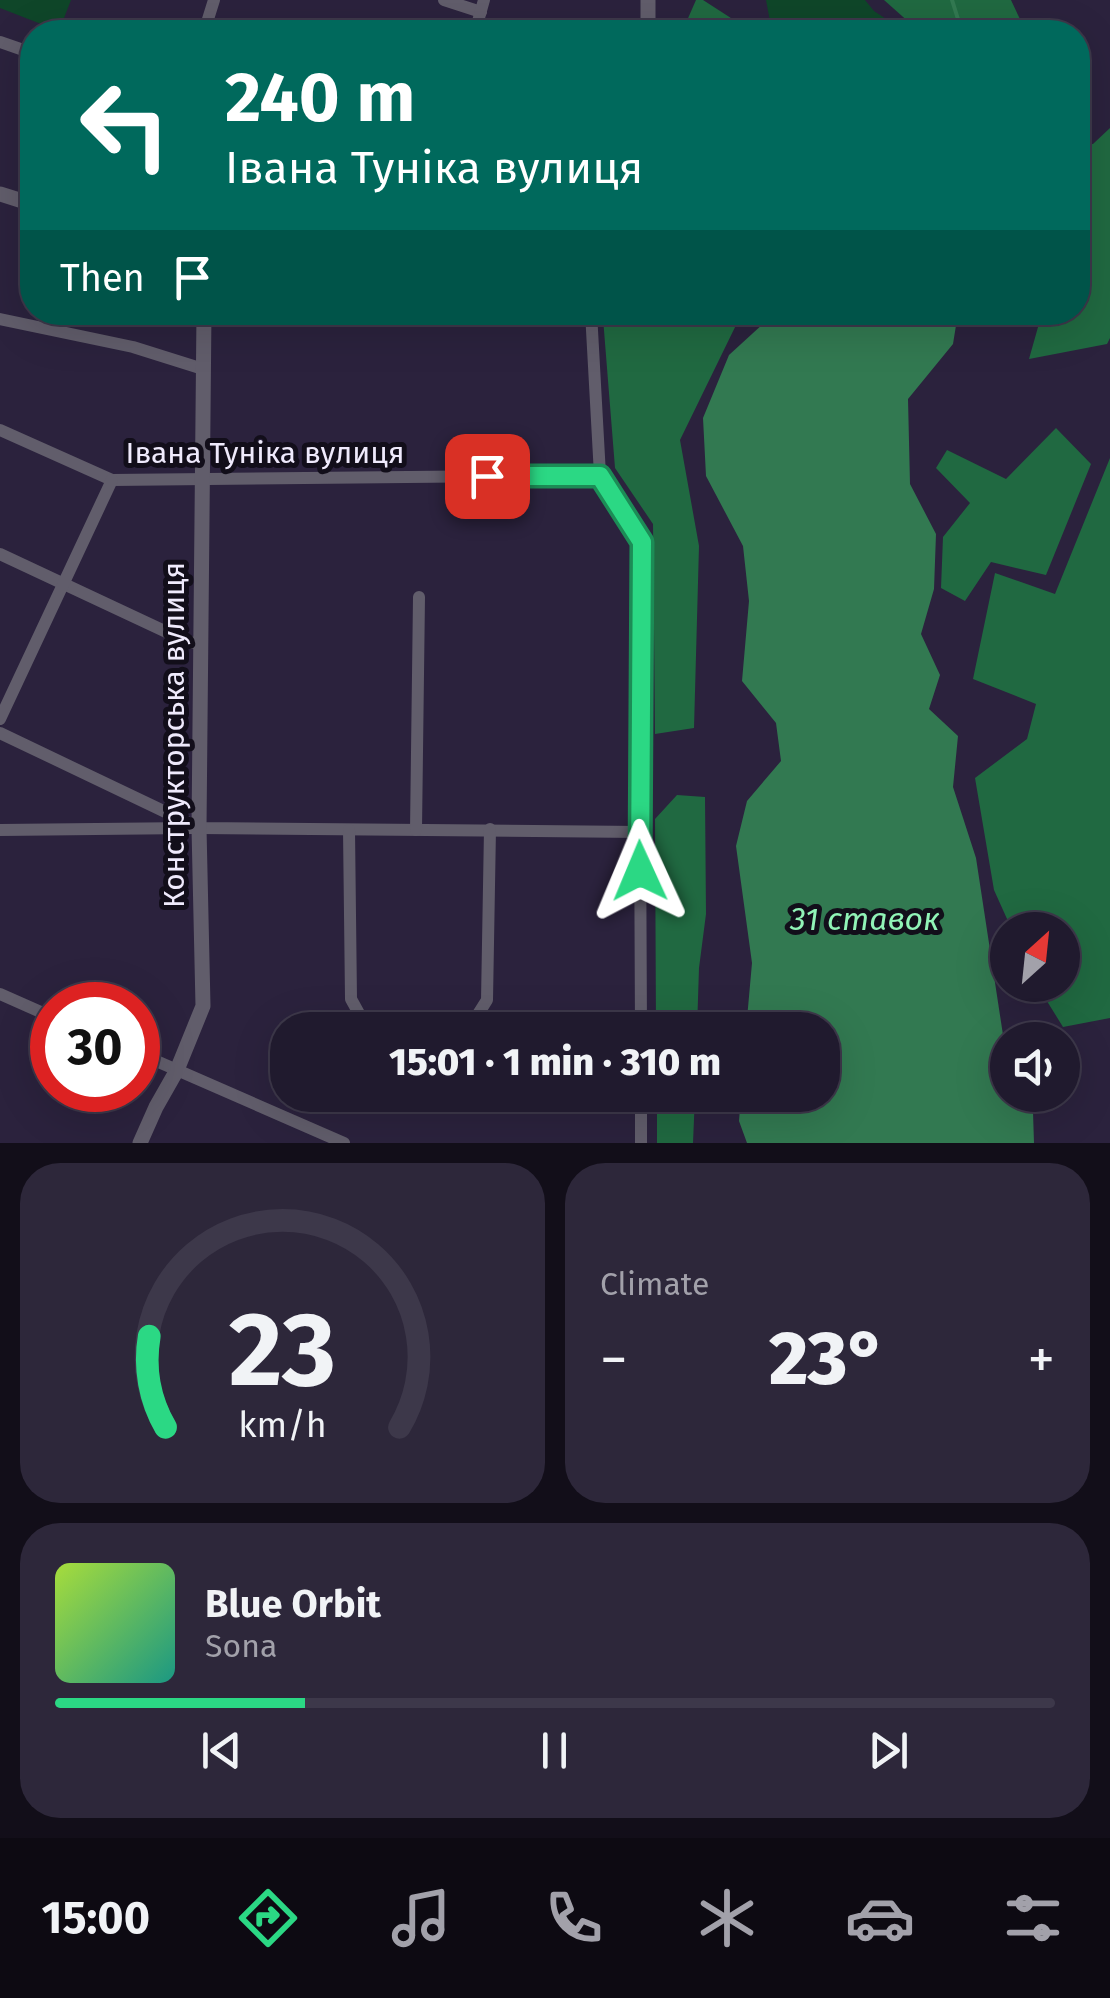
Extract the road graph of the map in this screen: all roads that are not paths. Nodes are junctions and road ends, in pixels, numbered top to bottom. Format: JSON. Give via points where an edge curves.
{"nodes":[{"id":1,"x":444,"y":0,"type":"edge"},
{"id":2,"x":482,"y":6,"type":"edge"},
{"id":3,"x":28,"y":325,"type":"edge"},
{"id":4,"x":204,"y":325,"type":"edge"},
{"id":5,"x":591,"y":325,"type":"edge"},
{"id":6,"x":204,"y":369,"type":"junction"},
{"id":7,"x":0,"y":430,"type":"edge"},
{"id":8,"x":600,"y":476,"type":"junction"},
{"id":9,"x":202,"y":479,"type":"junction"},
{"id":10,"x":112,"y":480,"type":"junction"},
{"id":11,"x":0,"y":554,"type":"edge"},
{"id":12,"x":64,"y":583,"type":"junction"},
{"id":13,"x":419,"y":597,"type":"dead end"},
{"id":14,"x":201,"y":642,"type":"junction"},
{"id":15,"x":0,"y":719,"type":"edge"},
{"id":16,"x":0,"y":733,"type":"edge"},
{"id":17,"x":200,"y":828,"type":"junction"},
{"id":18,"x":0,"y":830,"type":"edge"},
{"id":19,"x":349,"y":830,"type":"junction"},
{"id":20,"x":416,"y":830,"type":"junction"},
{"id":21,"x":490,"y":830,"type":"junction"},
{"id":22,"x":640,"y":832,"type":"junction"},
{"id":23,"x":0,"y":994,"type":"edge"},
{"id":24,"x":30,"y":1007,"type":"edge"},
{"id":25,"x":358,"y":1012,"type":"edge"},
{"id":26,"x":479,"y":1012,"type":"edge"},
{"id":27,"x":641,"y":1012,"type":"edge"},
{"id":28,"x":160,"y":1063,"type":"edge"},
{"id":29,"x":177,"y":1070,"type":"junction"},
{"id":30,"x":641,"y":1112,"type":"edge"},
{"id":31,"x":140,"y":1143,"type":"edge"},
{"id":32,"x":344,"y":1143,"type":"edge"},
{"id":33,"x":641,"y":1143,"type":"edge"}],
"edges":[{"from":1,"to":2,"type":"street"},
{"from":3,"to":6,"type":"street"},
{"from":4,"to":6,"type":"street","name":"Конструкторська вулиця"},
{"from":5,"to":8,"type":"street"},
{"from":6,"to":9,"type":"street","name":"Конструкторська вулиця"},
{"from":7,"to":10,"type":"street","name":"Івана Туніка вулиця"},
{"from":8,"to":9,"type":"street","name":"Івана Туніка вулиця"},
{"from":8,"to":22,"type":"street","via":[[642,542]]},
{"from":9,"to":10,"type":"street","name":"Івана Туніка вулиця"},
{"from":9,"to":14,"type":"street","name":"Конструкторська вулиця"},
{"from":10,"to":12,"type":"street"},
{"from":11,"to":12,"type":"street"},
{"from":12,"to":14,"type":"street","via":[[190,643]]},
{"from":12,"to":15,"type":"street"},
{"from":13,"to":20,"type":"street"},
{"from":14,"to":17,"type":"street","name":"Конструкторська вулиця"},
{"from":16,"to":17,"type":"street"},
{"from":17,"to":18,"type":"street"},
{"from":17,"to":19,"type":"street"},
{"from":17,"to":29,"type":"street","name":"Конструкторська вулиця","via":[[203,1006]]},
{"from":19,"to":20,"type":"street"},
{"from":19,"to":25,"type":"street","via":[[351,1000]]},
{"from":20,"to":21,"type":"street"},
{"from":21,"to":22,"type":"street"},
{"from":21,"to":26,"type":"street","via":[[486,1000]]},
{"from":22,"to":27,"type":"street"},
{"from":23,"to":24,"type":"street"},
{"from":28,"to":29,"type":"street"},
{"from":29,"to":31,"type":"street","name":"Конструкторська вулиця"},
{"from":29,"to":32,"type":"street"},
{"from":30,"to":33,"type":"street"}]}
